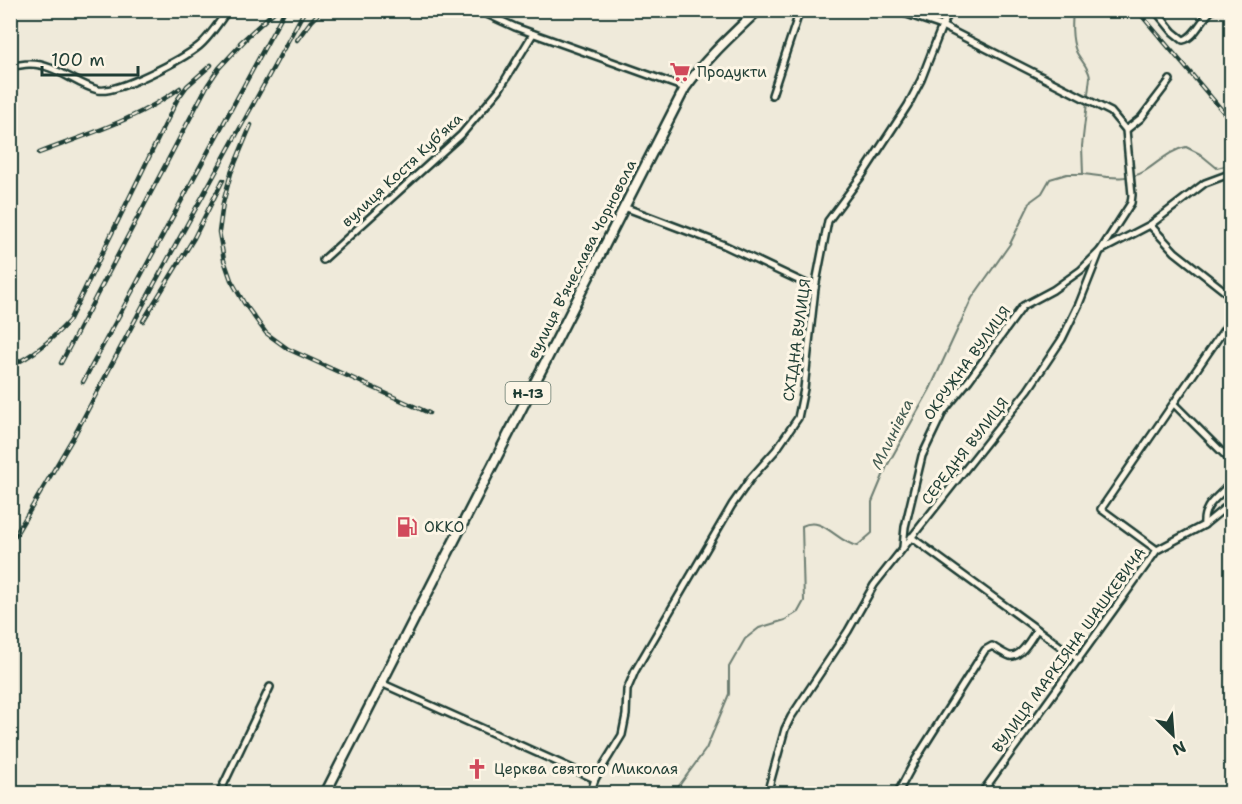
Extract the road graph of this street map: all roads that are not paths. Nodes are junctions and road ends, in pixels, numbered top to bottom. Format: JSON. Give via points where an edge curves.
{"nodes":[{"id":1,"x":228,"y":10,"type":"edge"},
{"id":2,"x":478,"y":10,"type":"edge"},
{"id":3,"x":758,"y":10,"type":"edge"},
{"id":4,"x":800,"y":10,"type":"edge"},
{"id":5,"x":895,"y":10,"type":"edge"},
{"id":6,"x":951,"y":10,"type":"edge"},
{"id":7,"x":1155,"y":10,"type":"edge"},
{"id":8,"x":1212,"y":10,"type":"edge"},
{"id":9,"x":942,"y":26,"type":"junction"},
{"id":10,"x":533,"y":34,"type":"junction"},
{"id":11,"x":10,"y":66,"type":"edge"},
{"id":12,"x":1170,"y":80,"type":"dead end"},
{"id":13,"x":686,"y":88,"type":"junction"},
{"id":14,"x":772,"y":95,"type":"dead end"},
{"id":15,"x":1126,"y":130,"type":"junction"},
{"id":16,"x":1232,"y":173,"type":"edge"},
{"id":17,"x":624,"y":207,"type":"junction"},
{"id":18,"x":1150,"y":225,"type":"junction"},
{"id":19,"x":1100,"y":251,"type":"junction"},
{"id":20,"x":323,"y":260,"type":"dead end"},
{"id":21,"x":815,"y":288,"type":"junction"},
{"id":22,"x":1232,"y":297,"type":"edge"},
{"id":23,"x":1232,"y":318,"type":"edge"},
{"id":24,"x":1174,"y":404,"type":"junction"},
{"id":25,"x":1232,"y":462,"type":"edge"},
{"id":26,"x":1232,"y":481,"type":"edge"},
{"id":27,"x":1232,"y":502,"type":"edge"},
{"id":28,"x":1204,"y":525,"type":"junction"},
{"id":29,"x":911,"y":537,"type":"junction"},
{"id":30,"x":903,"y":547,"type":"junction"},
{"id":31,"x":1157,"y":550,"type":"junction"},
{"id":32,"x":1037,"y":629,"type":"junction"},
{"id":33,"x":1079,"y":660,"type":"junction"},
{"id":34,"x":381,"y":683,"type":"junction"},
{"id":35,"x":270,"y":687,"type":"dead end"},
{"id":36,"x":595,"y":779,"type":"junction"},
{"id":37,"x":219,"y":794,"type":"edge"},
{"id":38,"x":325,"y":794,"type":"edge"},
{"id":39,"x":590,"y":794,"type":"edge"},
{"id":40,"x":767,"y":794,"type":"edge"},
{"id":41,"x":897,"y":794,"type":"edge"},
{"id":42,"x":981,"y":794,"type":"edge"}],
"edges":[{"from":1,"to":11,"type":"street","via":[[190,53],[110,91],[98,90],[51,69],[31,64]]},
{"from":2,"to":10,"type":"street"},
{"from":3,"to":13,"type":"main road","name":"вулиця Вʼячеслава Чорновола","number":"Н-13","via":[[712,54]]},
{"from":4,"to":14,"type":"street"},
{"from":5,"to":9,"type":"street"},
{"from":6,"to":9,"type":"street","name":"СХІДНА ВУЛИЦЯ"},
{"from":7,"to":8,"type":"street","via":[[1179,37],[1188,40]]},
{"from":9,"to":15,"type":"street","via":[[1111,112]]},
{"from":9,"to":21,"type":"street","name":"СХІДНА ВУЛИЦЯ","via":[[908,105],[828,221]]},
{"from":10,"to":13,"type":"street"},
{"from":10,"to":20,"type":"street","name":"вулиця Костя Кубʼяка","via":[[499,90],[461,135]]},
{"from":12,"to":15,"type":"street","via":[[1141,118]]},
{"from":13,"to":17,"type":"main road","name":"вулиця Вʼячеслава Чорновола","number":"Н-13"},
{"from":15,"to":19,"type":"street","name":"ОКРУЖНА ВУЛИЦЯ","via":[[1131,202]]},
{"from":16,"to":18,"type":"street","via":[[1205,183]]},
{"from":17,"to":21,"type":"street","via":[[724,246]]},
{"from":17,"to":34,"type":"main road","name":"вулиця Вʼячеслава Чорновола","number":"Н-13"},
{"from":18,"to":19,"type":"street"},
{"from":18,"to":22,"type":"street","via":[[1174,252]]},
{"from":19,"to":29,"type":"street","name":"СЕРЕДНЯ ВУЛИЦЯ","via":[[1062,339],[1028,390]]},
{"from":19,"to":30,"type":"street","name":"ОКРУЖНА ВУЛИЦЯ","via":[[1081,270],[1023,306],[943,412],[922,456],[904,527]]},
{"from":21,"to":36,"type":"street","name":"СХІДНА ВУЛИЦЯ","via":[[798,418],[732,505],[635,671],[627,690],[622,735]]},
{"from":23,"to":24,"type":"street"},
{"from":24,"to":25,"type":"street"},
{"from":24,"to":31,"type":"street","via":[[1101,509]]},
{"from":26,"to":28,"type":"street","via":[[1204,511]]},
{"from":27,"to":28,"type":"street","name":"ВУЛИЦЯ МАРКІЯНА ШАШКЕВИЧА"},
{"from":28,"to":31,"type":"street","name":"ВУЛИЦЯ МАРКІЯНА ШАШКЕВИЧА"},
{"from":29,"to":30,"type":"street","name":"СЕРЕДНЯ ВУЛИЦЯ"},
{"from":29,"to":32,"type":"street"},
{"from":30,"to":40,"type":"street","name":"СЕРЕДНЯ ВУЛИЦЯ","via":[[874,585],[791,717]]},
{"from":31,"to":33,"type":"street","name":"ВУЛИЦЯ МАРКІЯНА ШАШКЕВИЧА"},
{"from":32,"to":33,"type":"street"},
{"from":32,"to":41,"type":"street","via":[[1020,653],[1010,656],[992,646],[985,650]]},
{"from":33,"to":42,"type":"street","name":"ВУЛИЦЯ МАРКІЯНА ШАШКЕВИЧА"},
{"from":34,"to":36,"type":"street"},
{"from":34,"to":38,"type":"main road","name":"вулиця Вʼячеслава Чорновола","number":"Н-13"},
{"from":35,"to":37,"type":"street"},
{"from":36,"to":39,"type":"street","name":"СХІДНА ВУЛИЦЯ"}]}
